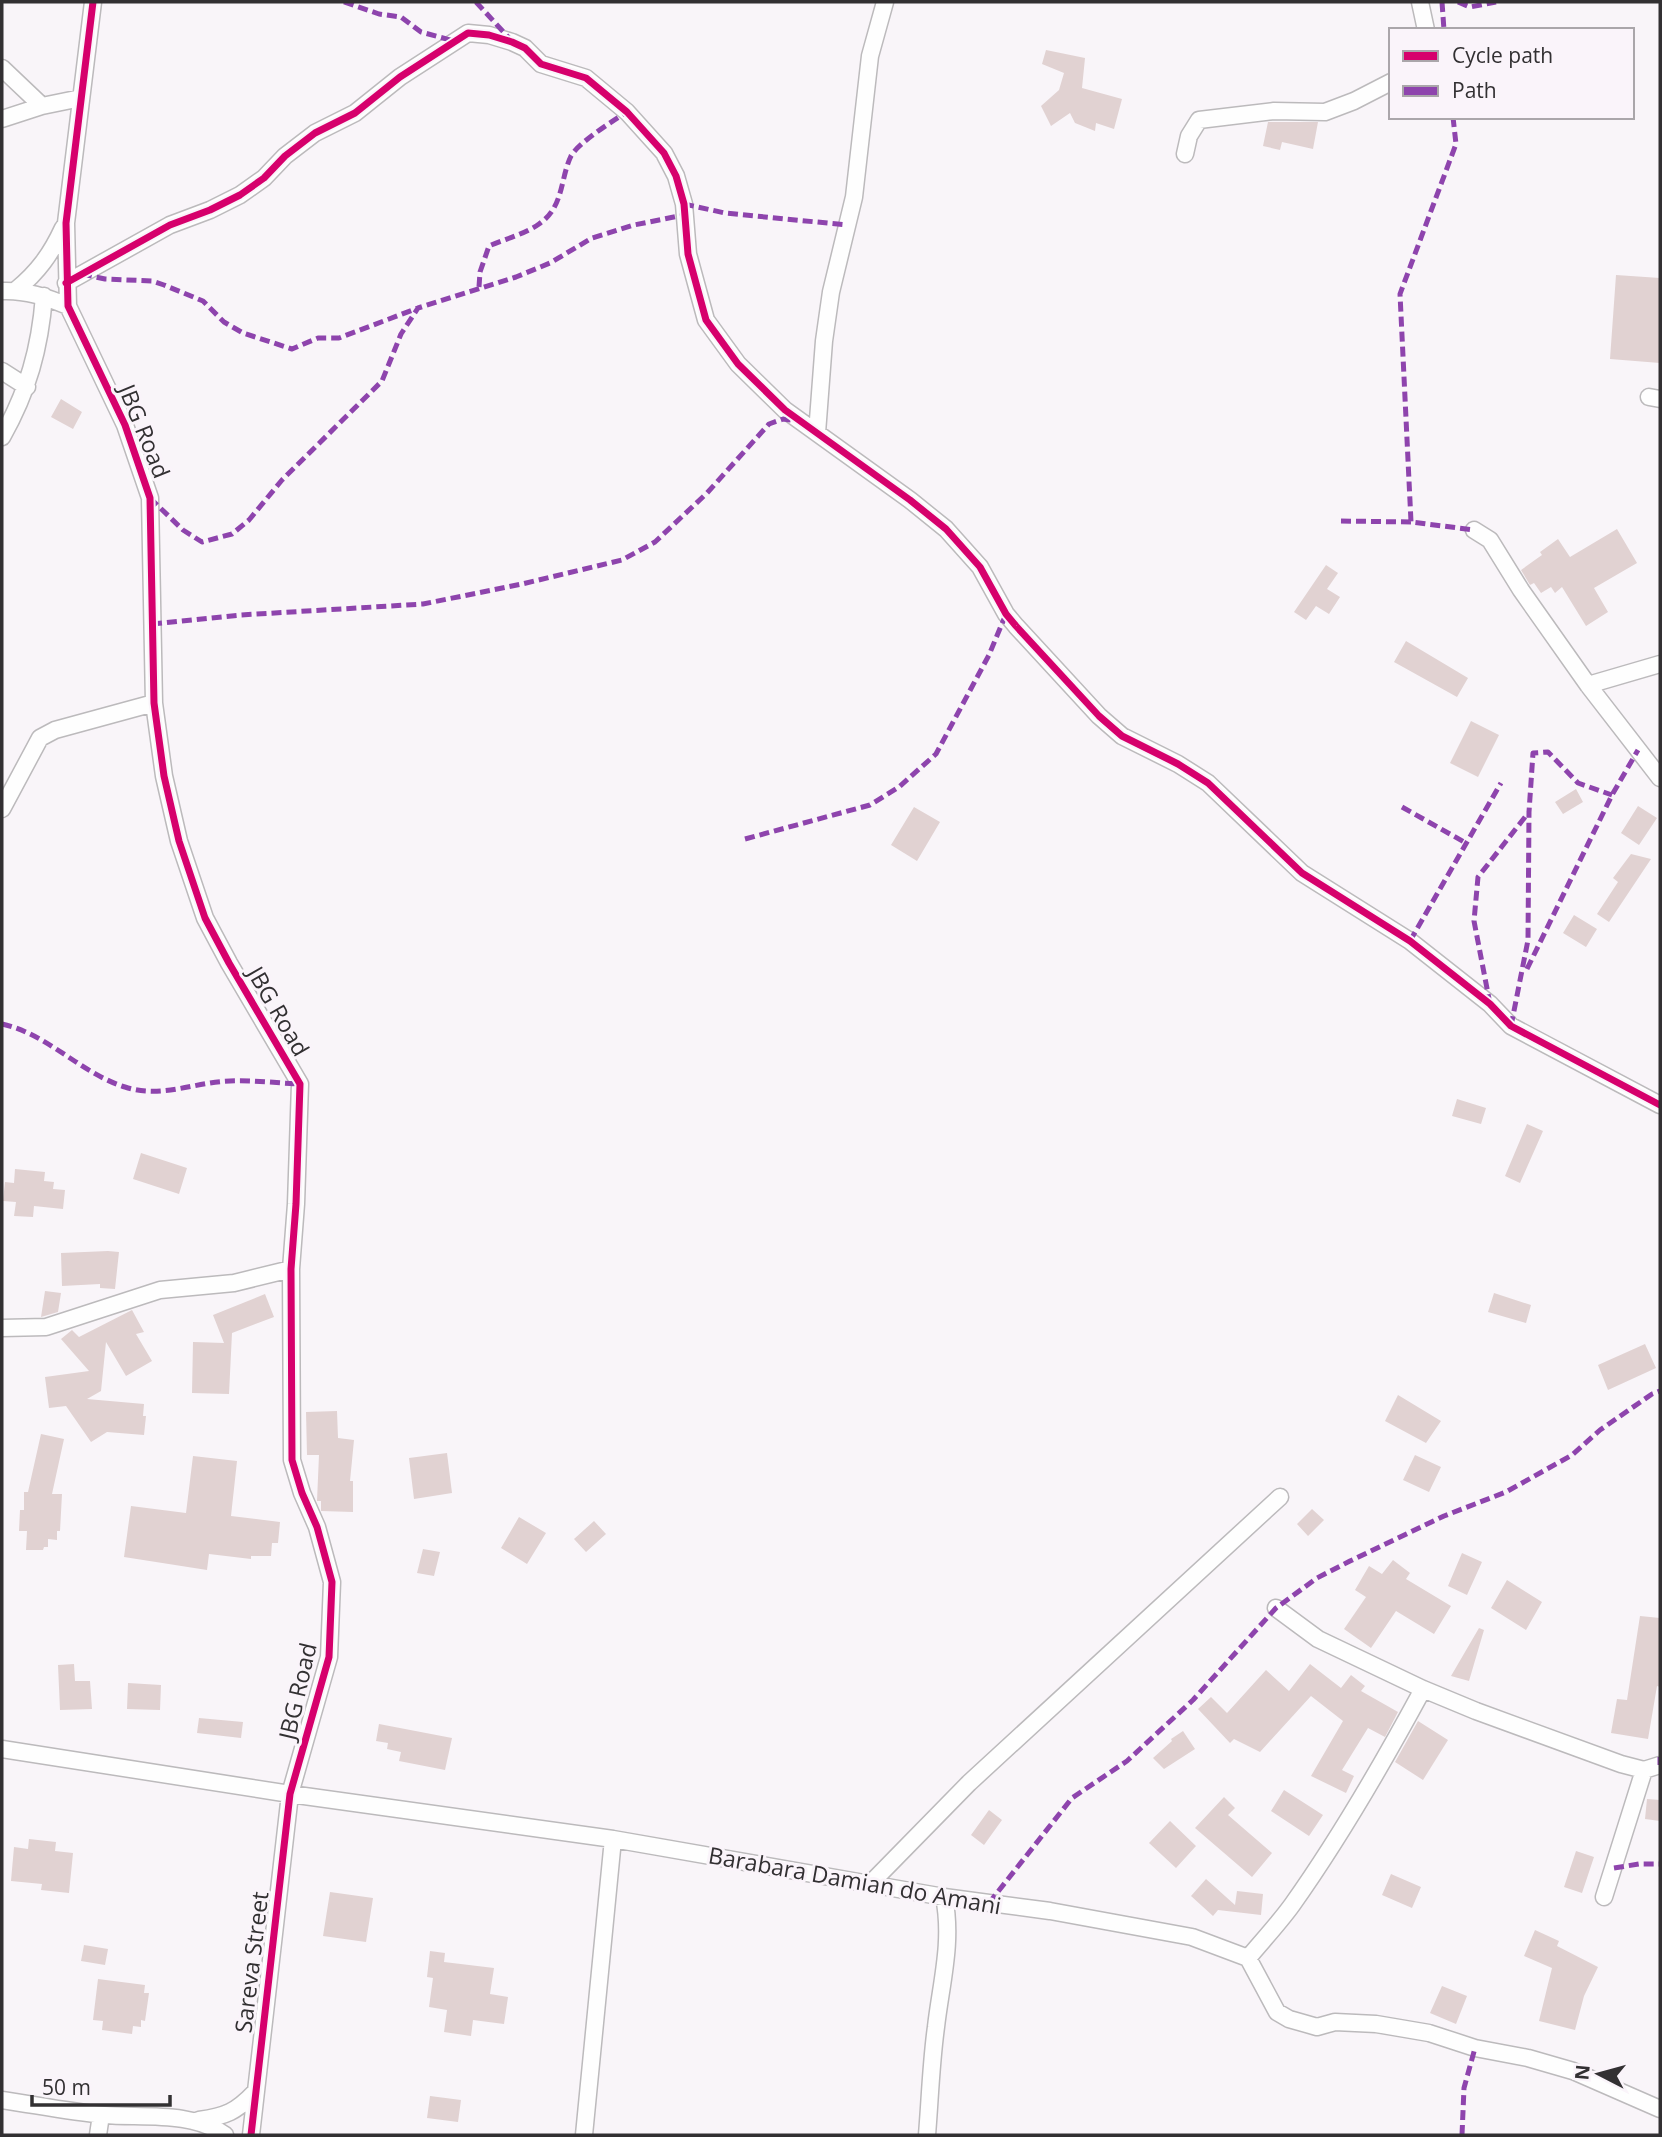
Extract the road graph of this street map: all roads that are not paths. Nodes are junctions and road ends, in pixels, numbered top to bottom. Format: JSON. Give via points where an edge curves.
{"nodes":[{"id":1,"x":93,"y":2,"type":"edge"},
{"id":2,"x":885,"y":2,"type":"edge"},
{"id":3,"x":1420,"y":2,"type":"edge"},
{"id":4,"x":1426,"y":28,"type":"edge"},
{"id":5,"x":2,"y":68,"type":"edge"},
{"id":6,"x":1389,"y":83,"type":"edge"},
{"id":7,"x":81,"y":98,"type":"junction"},
{"id":8,"x":42,"y":106,"type":"junction"},
{"id":9,"x":2,"y":119,"type":"edge"},
{"id":10,"x":1185,"y":154,"type":"dead end"},
{"id":11,"x":66,"y":223,"type":"junction"},
{"id":12,"x":66,"y":283,"type":"junction"},
{"id":13,"x":9,"y":291,"type":"edge"},
{"id":14,"x":44,"y":296,"type":"junction"},
{"id":15,"x":68,"y":306,"type":"junction"},
{"id":16,"x":2,"y":370,"type":"edge"},
{"id":17,"x":27,"y":387,"type":"junction"},
{"id":18,"x":817,"y":433,"type":"junction"},
{"id":19,"x":2,"y":437,"type":"edge"},
{"id":20,"x":1474,"y":530,"type":"dead end"},
{"id":21,"x":1660,"y":664,"type":"edge"},
{"id":22,"x":1588,"y":685,"type":"junction"},
{"id":23,"x":154,"y":703,"type":"junction"},
{"id":24,"x":1660,"y":778,"type":"edge"},
{"id":25,"x":2,"y":809,"type":"edge"},
{"id":26,"x":1660,"y":1105,"type":"edge"},
{"id":27,"x":290,"y":1269,"type":"junction"},
{"id":28,"x":2,"y":1328,"type":"edge"},
{"id":29,"x":1280,"y":1497,"type":"dead end"},
{"id":30,"x":1276,"y":1608,"type":"dead end"},
{"id":31,"x":1423,"y":1689,"type":"junction"},
{"id":32,"x":2,"y":1749,"type":"edge"},
{"id":33,"x":1660,"y":1765,"type":"edge"},
{"id":34,"x":1644,"y":1770,"type":"junction"},
{"id":35,"x":290,"y":1794,"type":"junction"},
{"id":36,"x":613,"y":1839,"type":"junction"},
{"id":37,"x":870,"y":1883,"type":"junction"},
{"id":38,"x":944,"y":1897,"type":"junction"},
{"id":39,"x":1604,"y":1897,"type":"dead end"},
{"id":40,"x":1248,"y":1958,"type":"junction"},
{"id":41,"x":255,"y":2092,"type":"junction"},
{"id":42,"x":2,"y":2100,"type":"edge"},
{"id":43,"x":1660,"y":2109,"type":"edge"},
{"id":44,"x":101,"y":2115,"type":"junction"},
{"id":45,"x":193,"y":2121,"type":"junction"},
{"id":46,"x":98,"y":2135,"type":"edge"},
{"id":47,"x":225,"y":2135,"type":"edge"},
{"id":48,"x":251,"y":2135,"type":"edge"},
{"id":49,"x":584,"y":2135,"type":"edge"},
{"id":50,"x":927,"y":2135,"type":"edge"}],
"edges":[{"from":1,"to":7,"type":"street"},
{"from":2,"to":18,"type":"street","via":[[870,56],[855,197],[831,292]]},
{"from":3,"to":4,"type":"street"},
{"from":5,"to":8,"type":"street"},
{"from":6,"to":10,"type":"street","via":[[1325,112],[1274,111],[1199,120],[1189,135]]},
{"from":7,"to":8,"type":"street"},
{"from":7,"to":11,"type":"street"},
{"from":8,"to":9,"type":"street"},
{"from":11,"to":12,"type":"street"},
{"from":11,"to":13,"type":"street","via":[[37,273]]},
{"from":12,"to":15,"type":"street"},
{"from":12,"to":18,"type":"street","via":[[170,225],[240,195],[315,133],[355,113],[454,41],[468,33],[489,35],[525,48],[541,64],[586,78],[627,112],[664,153],[684,204],[688,254],[706,320],[738,364],[785,410]]},
{"from":13,"to":14,"type":"street"},
{"from":14,"to":15,"type":"street"},
{"from":14,"to":17,"type":"street"},
{"from":15,"to":23,"type":"street","name":"JBG Road","via":[[125,425],[150,498]]},
{"from":16,"to":17,"type":"street"},
{"from":17,"to":19,"type":"street"},
{"from":18,"to":26,"type":"street","via":[[946,529],[980,567],[1025,638],[1122,736],[1208,783],[1302,873],[1410,941],[1511,1026]]},
{"from":20,"to":22,"type":"street","via":[[1490,540]]},
{"from":21,"to":22,"type":"street"},
{"from":22,"to":24,"type":"street"},
{"from":23,"to":25,"type":"street","via":[[40,738]]},
{"from":23,"to":27,"type":"street","name":"JBG Road","via":[[176,828],[205,918],[300,1084]]},
{"from":27,"to":28,"type":"street","via":[[234,1283],[160,1290],[46,1327]]},
{"from":27,"to":35,"type":"street","name":"JBG Road","via":[[292,1460],[332,1582],[329,1657]]},
{"from":29,"to":37,"type":"street","via":[[969,1783]]},
{"from":30,"to":31,"type":"street","via":[[1318,1639]]},
{"from":31,"to":34,"type":"street"},
{"from":31,"to":40,"type":"street","via":[[1339,1834],[1291,1907]]},
{"from":32,"to":35,"type":"street","name":"Barabara Damian do Amani"},
{"from":33,"to":34,"type":"street"},
{"from":34,"to":39,"type":"street"},
{"from":35,"to":36,"type":"street","name":"Barabara Damian do Amani"},
{"from":35,"to":41,"type":"street","name":"Sareva Street"},
{"from":36,"to":37,"type":"street","name":"Barabara Damian do Amani"},
{"from":36,"to":49,"type":"street"},
{"from":37,"to":38,"type":"street","name":"Barabara Damian do Amani"},
{"from":38,"to":40,"type":"street","name":"Barabara Damian do Amani","via":[[1192,1937]]},
{"from":38,"to":50,"type":"street","via":[[948,1937]]},
{"from":40,"to":43,"type":"street","via":[[1278,2012],[1297,2022],[1317,2027],[1335,2022],[1376,2024],[1429,2033],[1573,2071]]},
{"from":41,"to":45,"type":"street","via":[[230,2113]]},
{"from":41,"to":48,"type":"street","name":"Sareva Street"},
{"from":42,"to":44,"type":"street"},
{"from":44,"to":45,"type":"street"},
{"from":44,"to":46,"type":"street"},
{"from":45,"to":47,"type":"street"}]}
